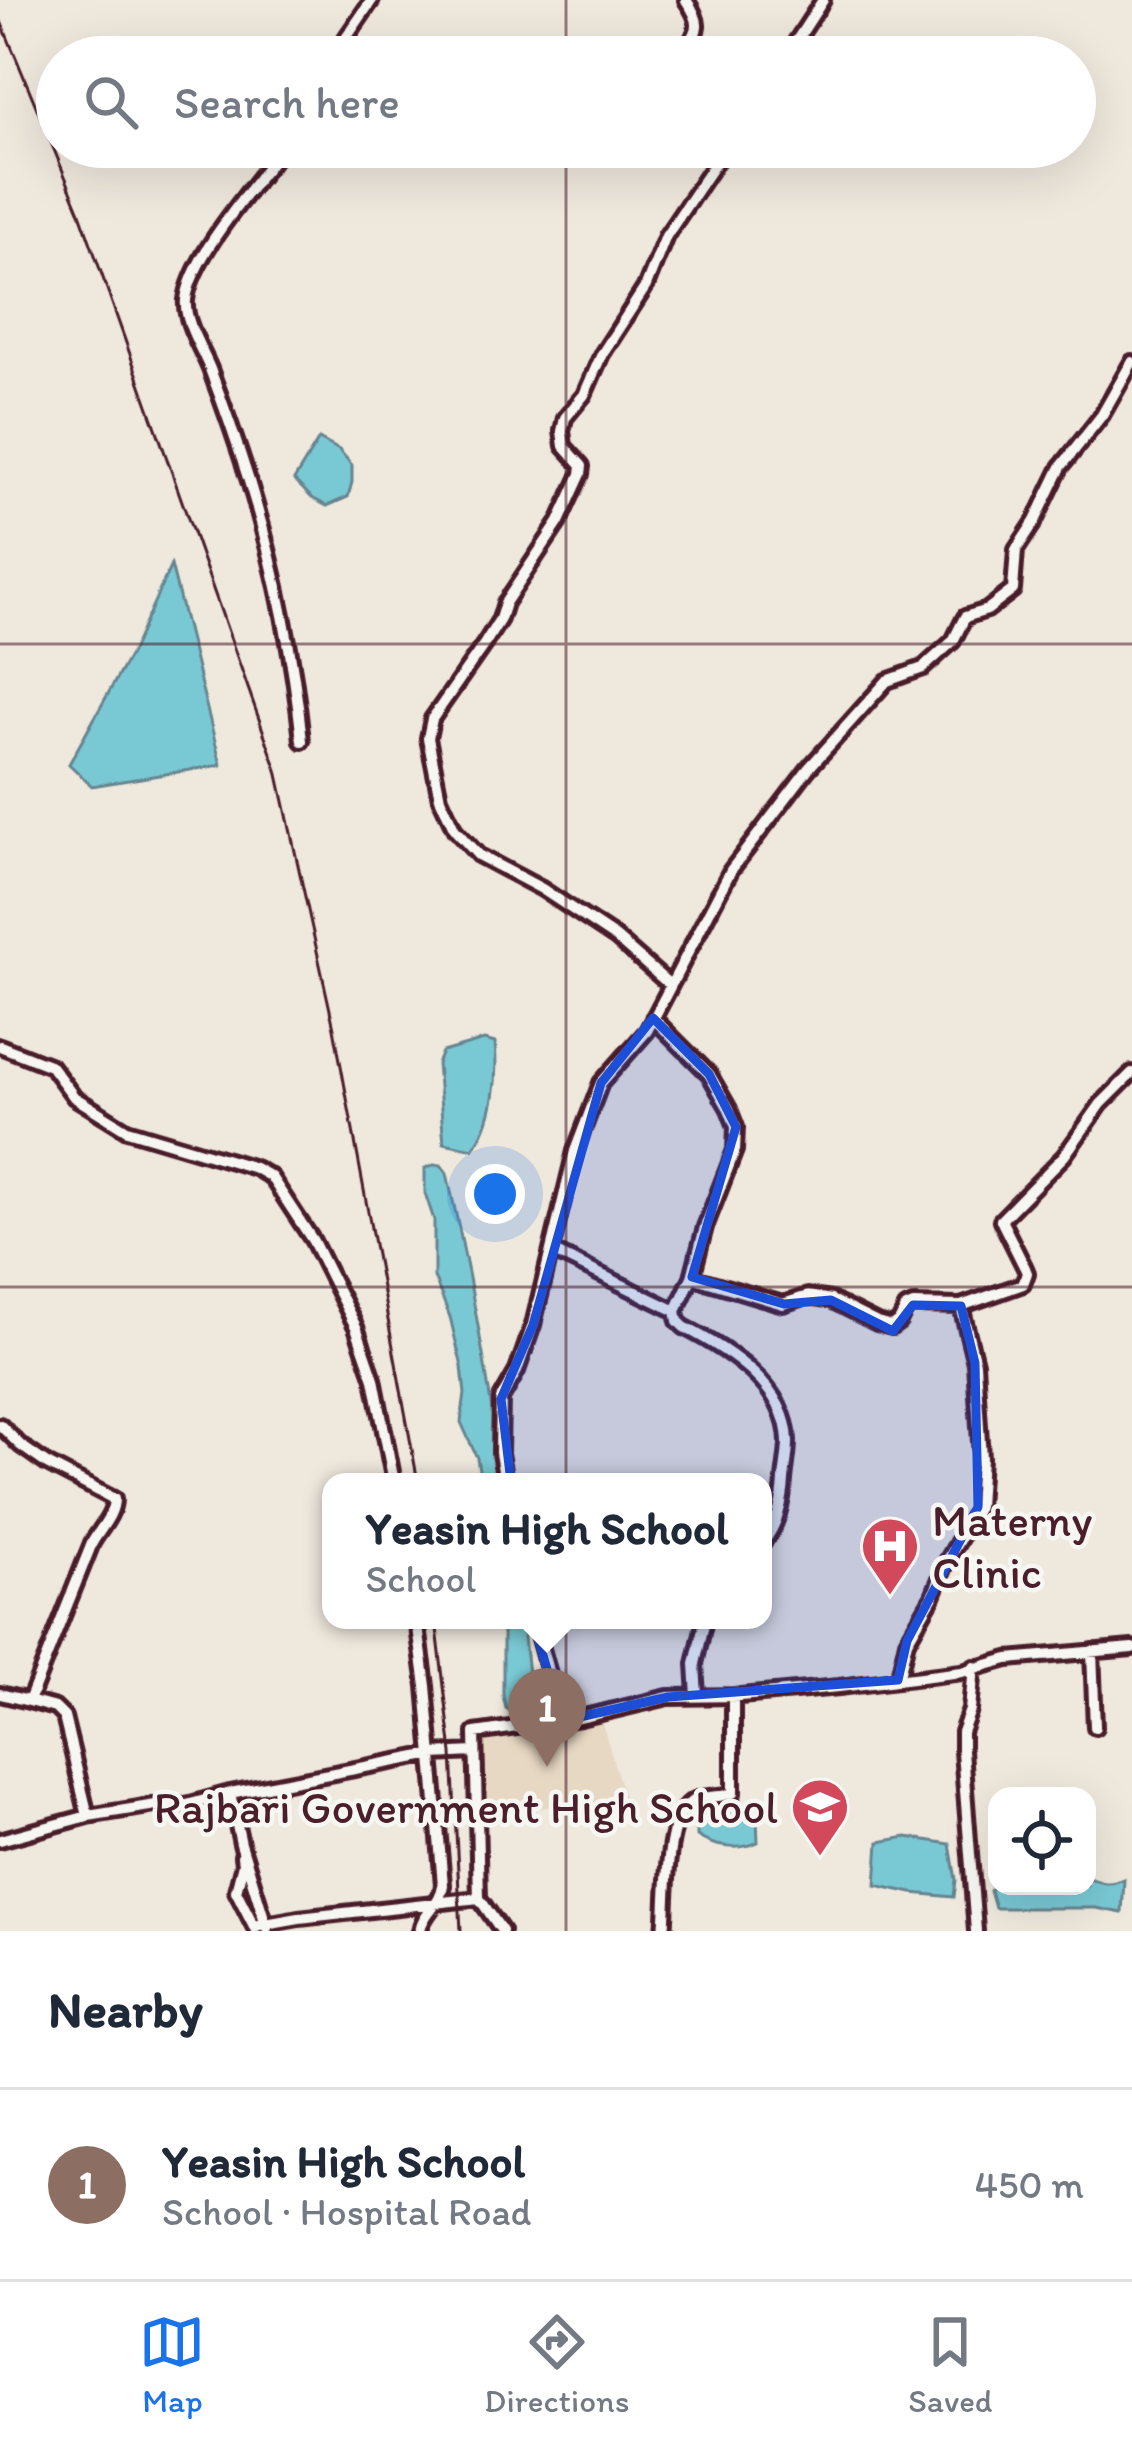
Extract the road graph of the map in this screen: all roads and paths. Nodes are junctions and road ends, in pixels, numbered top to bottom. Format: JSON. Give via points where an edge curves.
{"nodes":[{"id":1,"x":372,"y":0,"type":"edge"},
{"id":2,"x":686,"y":0,"type":"edge"},
{"id":3,"x":823,"y":0,"type":"edge"},
{"id":4,"x":347,"y":36,"type":"edge"},
{"id":5,"x":694,"y":36,"type":"edge"},
{"id":6,"x":800,"y":36,"type":"edge"},
{"id":7,"x":267,"y":168,"type":"edge"},
{"id":8,"x":712,"y":168,"type":"edge"},
{"id":9,"x":1132,"y":362,"type":"edge"},
{"id":10,"x":302,"y":741,"type":"dead end"},
{"id":11,"x":670,"y":985,"type":"junction"},
{"id":12,"x":653,"y":1018,"type":"junction"},
{"id":13,"x":0,"y":1046,"type":"edge"},
{"id":14,"x":1132,"y":1072,"type":"edge"},
{"id":15,"x":552,"y":1251,"type":"junction"},
{"id":16,"x":692,"y":1277,"type":"junction"},
{"id":17,"x":961,"y":1306,"type":"junction"},
{"id":18,"x":676,"y":1311,"type":"junction"},
{"id":19,"x":0,"y":1425,"type":"edge"},
{"id":20,"x":392,"y":1473,"type":"edge"},
{"id":21,"x":503,"y":1473,"type":"edge"},
{"id":22,"x":772,"y":1528,"type":"edge"},
{"id":23,"x":418,"y":1629,"type":"edge"},
{"id":24,"x":536,"y":1629,"type":"edge"},
{"id":25,"x":703,"y":1629,"type":"edge"},
{"id":26,"x":1132,"y":1648,"type":"edge"},
{"id":27,"x":1092,"y":1651,"type":"junction"},
{"id":28,"x":974,"y":1667,"type":"junction"},
{"id":29,"x":898,"y":1680,"type":"junction"},
{"id":30,"x":0,"y":1694,"type":"edge"},
{"id":31,"x":697,"y":1696,"type":"junction"},
{"id":32,"x":733,"y":1696,"type":"junction"},
{"id":33,"x":28,"y":1701,"type":"junction"},
{"id":34,"x":562,"y":1721,"type":"junction"},
{"id":35,"x":1095,"y":1727,"type":"dead end"},
{"id":36,"x":475,"y":1752,"type":"junction"},
{"id":37,"x":433,"y":1754,"type":"junction"},
{"id":38,"x":230,"y":1793,"type":"junction"},
{"id":39,"x":88,"y":1816,"type":"junction"},
{"id":40,"x":0,"y":1840,"type":"edge"},
{"id":41,"x":479,"y":1898,"type":"junction"},
{"id":42,"x":437,"y":1902,"type":"junction"},
{"id":43,"x":261,"y":1928,"type":"edge"},
{"id":44,"x":420,"y":1931,"type":"edge"},
{"id":45,"x":502,"y":1931,"type":"edge"},
{"id":46,"x":664,"y":1931,"type":"edge"},
{"id":47,"x":976,"y":1931,"type":"edge"}],
"edges":[{"from":1,"to":4,"type":"street"},
{"from":2,"to":5,"type":"street","via":[[698,17]]},
{"from":3,"to":6,"type":"street"},
{"from":7,"to":10,"type":"street","via":[[204,254],[186,297],[250,487],[296,679]]},
{"from":8,"to":11,"type":"street","via":[[565,418],[564,446],[582,466],[559,523],[433,718],[428,738],[440,798],[478,855],[616,938]]},
{"from":9,"to":11,"type":"street","via":[[1016,550],[1013,590],[964,617],[923,668],[887,681],[808,769],[731,870]]},
{"from":11,"to":12,"type":"street"},
{"from":12,"to":15,"type":"street","via":[[601,1083]]},
{"from":12,"to":16,"type":"street","via":[[709,1074],[736,1126]]},
{"from":13,"to":20,"type":"street","via":[[51,1066],[74,1097],[128,1130],[271,1178],[356,1327]]},
{"from":14,"to":17,"type":"street","via":[[1001,1220],[1026,1280]]},
{"from":15,"to":18,"type":"street"},
{"from":15,"to":21,"type":"street","via":[[533,1325],[501,1399]]},
{"from":16,"to":17,"type":"street","via":[[783,1304],[831,1300],[892,1327],[913,1305]]},
{"from":16,"to":18,"type":"street"},
{"from":17,"to":29,"type":"street","via":[[975,1363],[978,1507],[907,1641]]},
{"from":18,"to":22,"type":"street","via":[[684,1327],[742,1363],[782,1414],[784,1490]]},
{"from":19,"to":33,"type":"street","via":[[47,1464],[114,1499]]},
{"from":23,"to":37,"type":"street"},
{"from":24,"to":34,"type":"street"},
{"from":25,"to":31,"type":"street"},
{"from":26,"to":27,"type":"street"},
{"from":27,"to":28,"type":"street"},
{"from":27,"to":35,"type":"street"},
{"from":28,"to":29,"type":"street"},
{"from":28,"to":47,"type":"street","via":[[962,1751]]},
{"from":29,"to":32,"type":"street"},
{"from":30,"to":33,"type":"street"},
{"from":31,"to":32,"type":"street"},
{"from":31,"to":34,"type":"street"},
{"from":32,"to":46,"type":"street","via":[[733,1793],[694,1801],[678,1817]]},
{"from":33,"to":39,"type":"street","via":[[64,1717]]},
{"from":34,"to":36,"type":"street","via":[[476,1733]]},
{"from":36,"to":37,"type":"street"},
{"from":36,"to":41,"type":"street"},
{"from":37,"to":38,"type":"street"},
{"from":37,"to":42,"type":"street","via":[[443,1886]]},
{"from":38,"to":39,"type":"street"},
{"from":38,"to":43,"type":"street"},
{"from":39,"to":40,"type":"street"},
{"from":41,"to":42,"type":"street"},
{"from":41,"to":45,"type":"street"},
{"from":42,"to":43,"type":"street"},
{"from":42,"to":44,"type":"street"}]}
